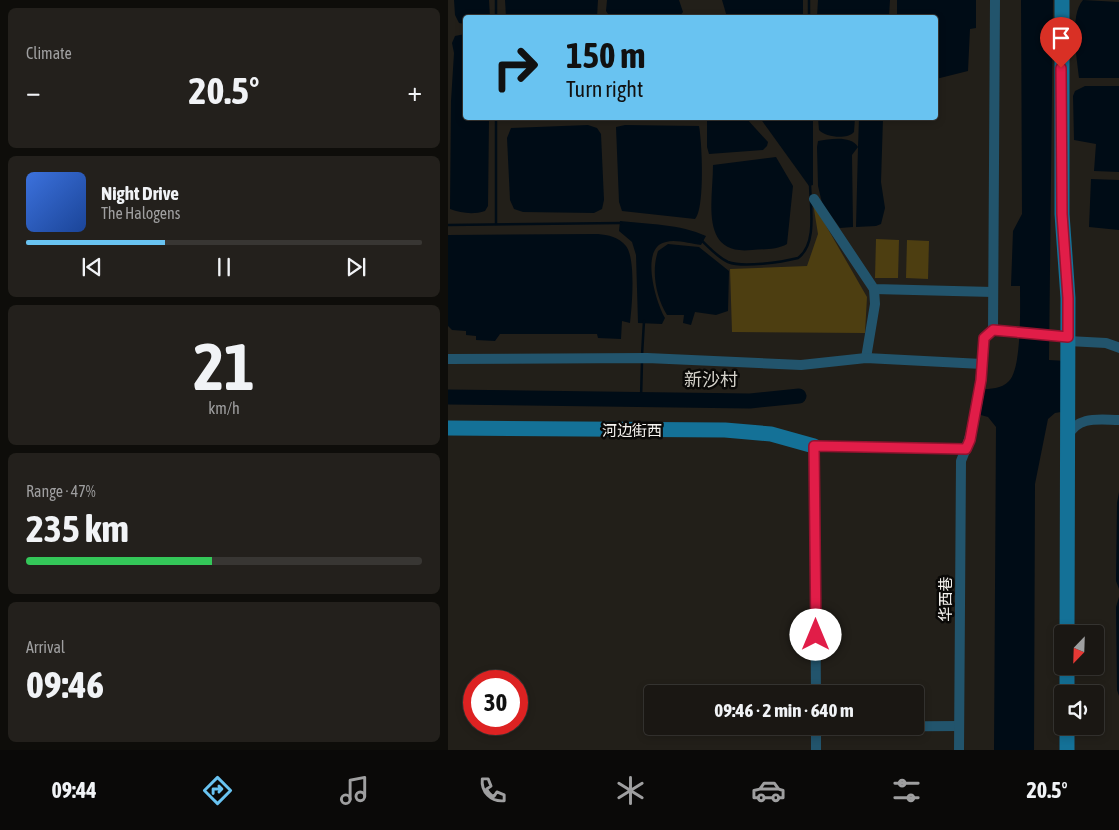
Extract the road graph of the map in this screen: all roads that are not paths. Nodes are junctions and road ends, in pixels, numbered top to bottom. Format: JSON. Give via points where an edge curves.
{"nodes":[{"id":1,"x":995,"y":0,"type":"edge"},
{"id":2,"x":1062,"y":0,"type":"edge"},
{"id":3,"x":814,"y":199,"type":"dead end"},
{"id":4,"x":874,"y":289,"type":"junction"},
{"id":5,"x":993,"y":292,"type":"junction"},
{"id":6,"x":993,"y":330,"type":"junction"},
{"id":7,"x":1068,"y":339,"type":"junction"},
{"id":8,"x":1120,"y":348,"type":"edge"},
{"id":9,"x":866,"y":358,"type":"junction"},
{"id":10,"x":448,"y":359,"type":"edge"},
{"id":11,"x":982,"y":364,"type":"junction"},
{"id":12,"x":1120,"y":420,"type":"edge"},
{"id":13,"x":448,"y":428,"type":"edge"},
{"id":14,"x":1068,"y":437,"type":"junction"},
{"id":15,"x":814,"y":446,"type":"junction"},
{"id":16,"x":966,"y":449,"type":"junction"},
{"id":17,"x":1067,"y":625,"type":"edge"},
{"id":18,"x":816,"y":685,"type":"edge"},
{"id":19,"x":924,"y":726,"type":"edge"},
{"id":20,"x":959,"y":726,"type":"junction"},
{"id":21,"x":816,"y":735,"type":"edge"},
{"id":22,"x":1067,"y":735,"type":"edge"},
{"id":23,"x":816,"y":750,"type":"edge"},
{"id":24,"x":959,"y":750,"type":"edge"},
{"id":25,"x":1067,"y":750,"type":"edge"}],
"edges":[{"from":1,"to":5,"type":"street"},
{"from":2,"to":7,"type":"street","via":[[1062,214]]},
{"from":3,"to":4,"type":"street"},
{"from":4,"to":5,"type":"street"},
{"from":4,"to":9,"type":"street","via":[[876,304]]},
{"from":5,"to":6,"type":"street"},
{"from":6,"to":7,"type":"street"},
{"from":6,"to":11,"type":"street","name":"华西巷","via":[[984,338]]},
{"from":7,"to":8,"type":"street","via":[[1106,343]]},
{"from":7,"to":14,"type":"street"},
{"from":9,"to":10,"type":"street","via":[[801,365],[642,358]]},
{"from":9,"to":11,"type":"street"},
{"from":11,"to":16,"type":"street","name":"华西巷"},
{"from":12,"to":14,"type":"street","via":[[1081,421]]},
{"from":13,"to":15,"type":"street","name":"河边街西","via":[[726,430],[771,434]]},
{"from":14,"to":17,"type":"street"},
{"from":15,"to":16,"type":"street"},
{"from":15,"to":18,"type":"street"},
{"from":16,"to":20,"type":"street","name":"华西巷","via":[[961,462]]},
{"from":19,"to":20,"type":"street"},
{"from":20,"to":24,"type":"street","name":"华西巷"},
{"from":21,"to":23,"type":"street"},
{"from":22,"to":25,"type":"street"}]}
